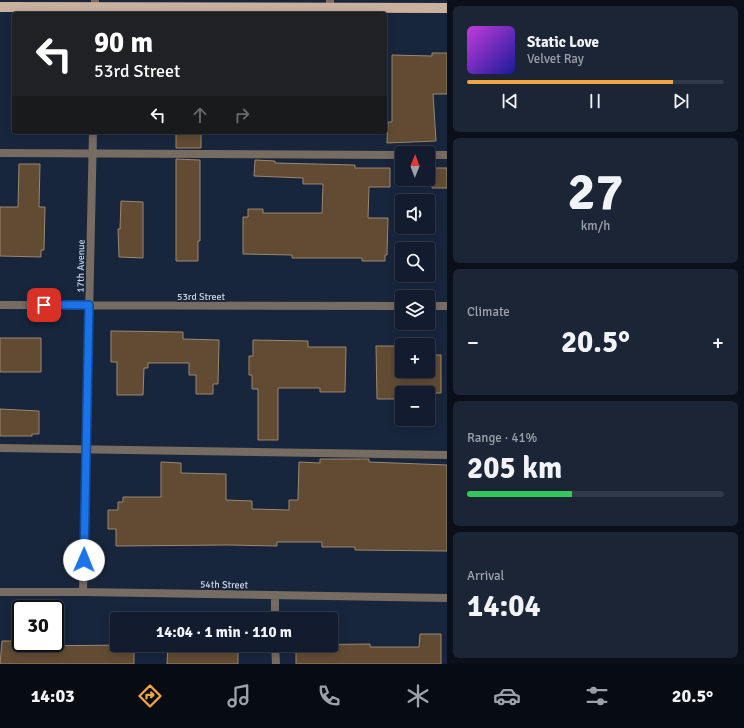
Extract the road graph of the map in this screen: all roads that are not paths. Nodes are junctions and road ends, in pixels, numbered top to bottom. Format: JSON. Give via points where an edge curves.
{"nodes":[{"id":1,"x":330,"y":4,"type":"edge"},
{"id":2,"x":401,"y":4,"type":"edge"},
{"id":3,"x":0,"y":7,"type":"edge"},
{"id":4,"x":95,"y":7,"type":"edge"},
{"id":5,"x":447,"y":8,"type":"edge"},
{"id":6,"x":93,"y":134,"type":"edge"},
{"id":7,"x":92,"y":153,"type":"junction"},
{"id":8,"x":0,"y":154,"type":"edge"},
{"id":9,"x":395,"y":155,"type":"edge"},
{"id":10,"x":435,"y":155,"type":"edge"},
{"id":11,"x":447,"y":155,"type":"edge"},
{"id":12,"x":0,"y":305,"type":"edge"},
{"id":13,"x":89,"y":305,"type":"junction"},
{"id":14,"x":395,"y":306,"type":"edge"},
{"id":15,"x":435,"y":306,"type":"edge"},
{"id":16,"x":447,"y":306,"type":"edge"},
{"id":17,"x":0,"y":448,"type":"edge"},
{"id":18,"x":86,"y":449,"type":"junction"},
{"id":19,"x":447,"y":455,"type":"edge"},
{"id":20,"x":0,"y":592,"type":"edge"},
{"id":21,"x":84,"y":592,"type":"junction"},
{"id":22,"x":275,"y":595,"type":"junction"},
{"id":23,"x":447,"y":598,"type":"edge"},
{"id":24,"x":275,"y":612,"type":"edge"},
{"id":25,"x":275,"y":652,"type":"edge"},
{"id":26,"x":276,"y":664,"type":"edge"}],
"edges":[{"from":1,"to":2,"type":"main road"},
{"from":1,"to":4,"type":"main road"},
{"from":2,"to":5,"type":"main road"},
{"from":3,"to":4,"type":"main road"},
{"from":6,"to":7,"type":"street","name":"17th Avenue"},
{"from":7,"to":8,"type":"street"},
{"from":7,"to":9,"type":"street"},
{"from":7,"to":13,"type":"street","name":"17th Avenue"},
{"from":10,"to":11,"type":"street"},
{"from":12,"to":13,"type":"street","name":"53rd Street"},
{"from":13,"to":14,"type":"street","name":"53rd Street"},
{"from":13,"to":18,"type":"street","name":"17th Avenue"},
{"from":15,"to":16,"type":"street"},
{"from":17,"to":18,"type":"street"},
{"from":18,"to":19,"type":"street"},
{"from":18,"to":21,"type":"street","name":"17th Avenue"},
{"from":20,"to":21,"type":"street","name":"54th Street"},
{"from":21,"to":22,"type":"street","name":"54th Street"},
{"from":22,"to":23,"type":"street","name":"54th Street"},
{"from":22,"to":24,"type":"street"},
{"from":25,"to":26,"type":"street"}]}
